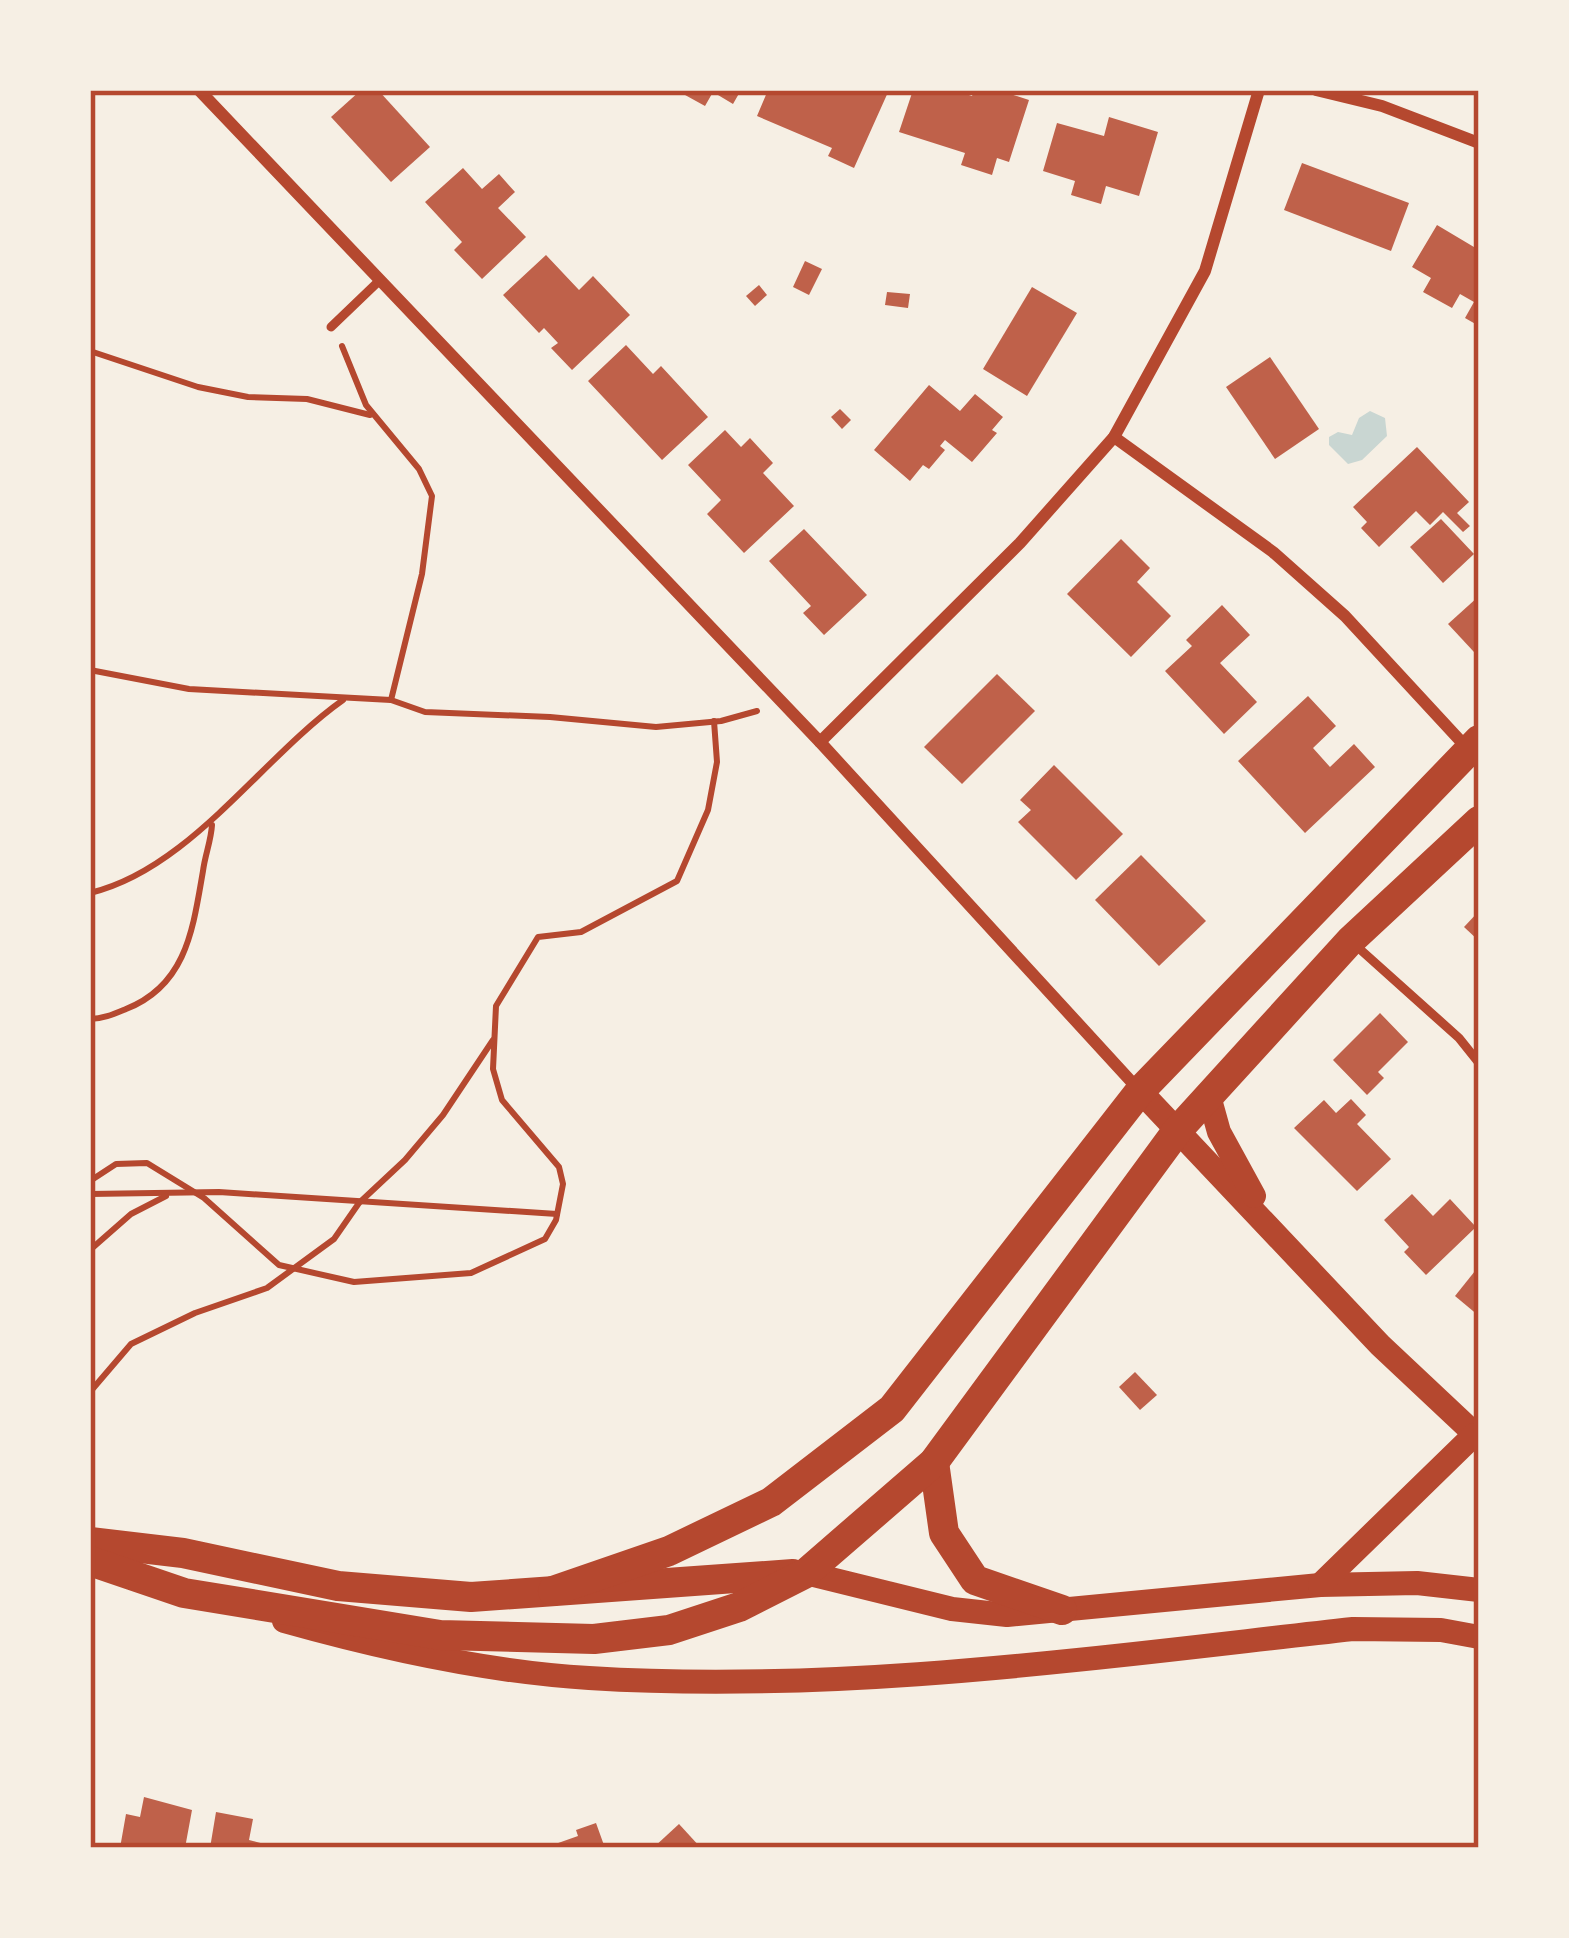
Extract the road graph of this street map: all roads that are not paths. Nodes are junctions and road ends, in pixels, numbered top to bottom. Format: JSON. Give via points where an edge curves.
{"nodes":[{"id":1,"x":199,"y":90,"type":"edge"},
{"id":2,"x":1259,"y":90,"type":"edge"},
{"id":3,"x":1316,"y":90,"type":"edge"},
{"id":4,"x":1479,"y":143,"type":"edge"},
{"id":5,"x":380,"y":280,"type":"junction"},
{"id":6,"x":331,"y":327,"type":"road end"},
{"id":7,"x":1114,"y":437,"type":"junction"},
{"id":8,"x":820,"y":742,"type":"junction"},
{"id":9,"x":1474,"y":744,"type":"edge"},
{"id":10,"x":1479,"y":821,"type":"edge"},
{"id":11,"x":1350,"y":941,"type":"junction"},
{"id":12,"x":1479,"y":1063,"type":"edge"},
{"id":13,"x":1139,"y":1091,"type":"junction"},
{"id":14,"x":1209,"y":1096,"type":"junction"},
{"id":15,"x":1177,"y":1131,"type":"junction"},
{"id":16,"x":1273,"y":1229,"type":"junction"},
{"id":17,"x":1478,"y":1438,"type":"edge"},
{"id":18,"x":934,"y":1462,"type":"junction"},
{"id":19,"x":90,"y":1542,"type":"edge"},
{"id":20,"x":90,"y":1561,"type":"edge"},
{"id":21,"x":806,"y":1573,"type":"junction"},
{"id":22,"x":1320,"y":1586,"type":"junction"},
{"id":23,"x":1479,"y":1590,"type":"edge"},
{"id":24,"x":553,"y":1591,"type":"junction"},
{"id":25,"x":184,"y":1593,"type":"junction"},
{"id":26,"x":1062,"y":1610,"type":"junction"},
{"id":27,"x":1479,"y":1637,"type":"edge"}],
"edges":[{"from":1,"to":5,"type":"street"},
{"from":2,"to":7,"type":"street","via":[[1205,271]]},
{"from":3,"to":4,"type":"street"},
{"from":5,"to":6,"type":"lane"},
{"from":5,"to":8,"type":"street"},
{"from":7,"to":8,"type":"street"},
{"from":7,"to":9,"type":"street","via":[[1273,552]]},
{"from":8,"to":13,"type":"street"},
{"from":9,"to":13,"type":"main road"},
{"from":10,"to":11,"type":"main road"},
{"from":11,"to":12,"type":"lane"},
{"from":11,"to":14,"type":"main road"},
{"from":13,"to":15,"type":"main road"},
{"from":13,"to":24,"type":"main road","via":[[892,1409],[771,1502],[669,1551]]},
{"from":14,"to":15,"type":"main road"},
{"from":14,"to":16,"type":"main road","via":[[1227,1150]]},
{"from":15,"to":16,"type":"main road"},
{"from":15,"to":18,"type":"main road"},
{"from":16,"to":17,"type":"main road"},
{"from":17,"to":22,"type":"main road"},
{"from":18,"to":21,"type":"main road"},
{"from":18,"to":26,"type":"main road","via":[[944,1533],[975,1580]]},
{"from":19,"to":24,"type":"main road","via":[[338,1586],[471,1598]]},
{"from":20,"to":25,"type":"main road"},
{"from":21,"to":24,"type":"main road"},
{"from":21,"to":25,"type":"main road","via":[[668,1630],[594,1639],[440,1635]]},
{"from":21,"to":26,"type":"main road","via":[[952,1609]]},
{"from":22,"to":23,"type":"main road","via":[[1417,1582]]},
{"from":22,"to":26,"type":"main road"},
{"from":25,"to":27,"type":"main road","via":[[381,1649],[586,1678],[809,1682],[1353,1629]]}]}
